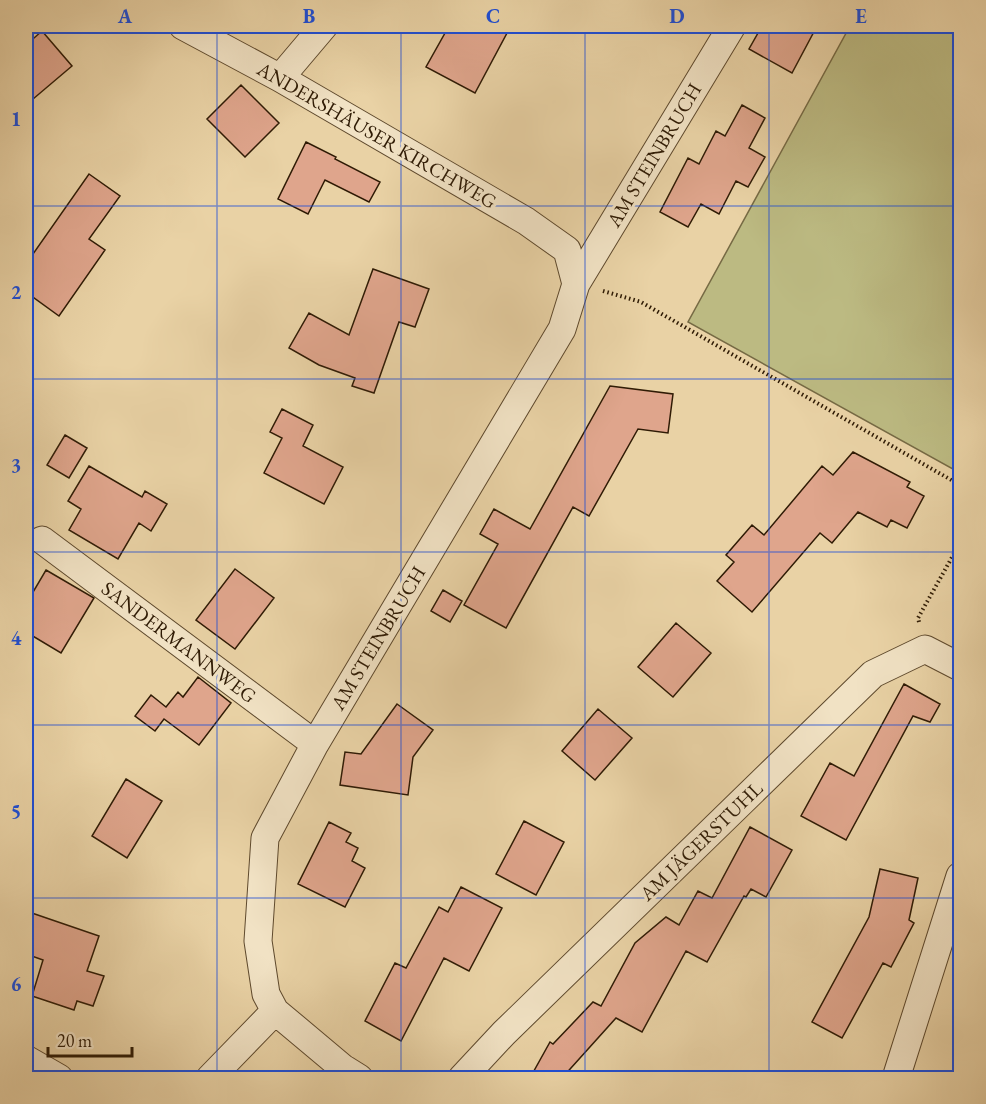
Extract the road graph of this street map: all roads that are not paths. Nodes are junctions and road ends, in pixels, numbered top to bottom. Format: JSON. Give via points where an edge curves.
{"nodes":[{"id":1,"x":183,"y":26,"type":"edge"},
{"id":2,"x":324,"y":26,"type":"edge"},
{"id":3,"x":732,"y":26,"type":"edge"},
{"id":4,"x":280,"y":78,"type":"junction"},
{"id":5,"x":576,"y":284,"type":"junction"},
{"id":6,"x":42,"y":540,"type":"dead end"},
{"id":7,"x":960,"y":667,"type":"edge"},
{"id":8,"x":315,"y":744,"type":"junction"},
{"id":9,"x":960,"y":876,"type":"edge"},
{"id":10,"x":275,"y":1011,"type":"junction"},
{"id":11,"x":26,"y":1059,"type":"edge"},
{"id":12,"x":59,"y":1078,"type":"edge"},
{"id":13,"x":210,"y":1078,"type":"edge"},
{"id":14,"x":359,"y":1078,"type":"edge"},
{"id":15,"x":462,"y":1078,"type":"edge"},
{"id":16,"x":896,"y":1078,"type":"edge"}],
"edges":[{"from":1,"to":4,"type":"street","name":"ANDERSHÄUSER KIRCHWEG"},
{"from":2,"to":4,"type":"street"},
{"from":3,"to":5,"type":"street","name":"AM STEINBRUCH"},
{"from":4,"to":5,"type":"street","name":"ANDERSHÄUSER KIRCHWEG","via":[[526,221],[567,250]]},
{"from":5,"to":8,"type":"street","name":"AM STEINBRUCH","via":[[562,329]]},
{"from":6,"to":8,"type":"street","name":"SANDERMANNWEG"},
{"from":7,"to":15,"type":"street","name":"AM JÄGERSTUHL","via":[[925,650],[873,674]]},
{"from":8,"to":10,"type":"street","name":"AM STEINBRUCH","via":[[265,838],[258,941],[266,994]]},
{"from":9,"to":16,"type":"street"},
{"from":10,"to":13,"type":"street"},
{"from":10,"to":14,"type":"street"},
{"from":11,"to":12,"type":"street"}]}
